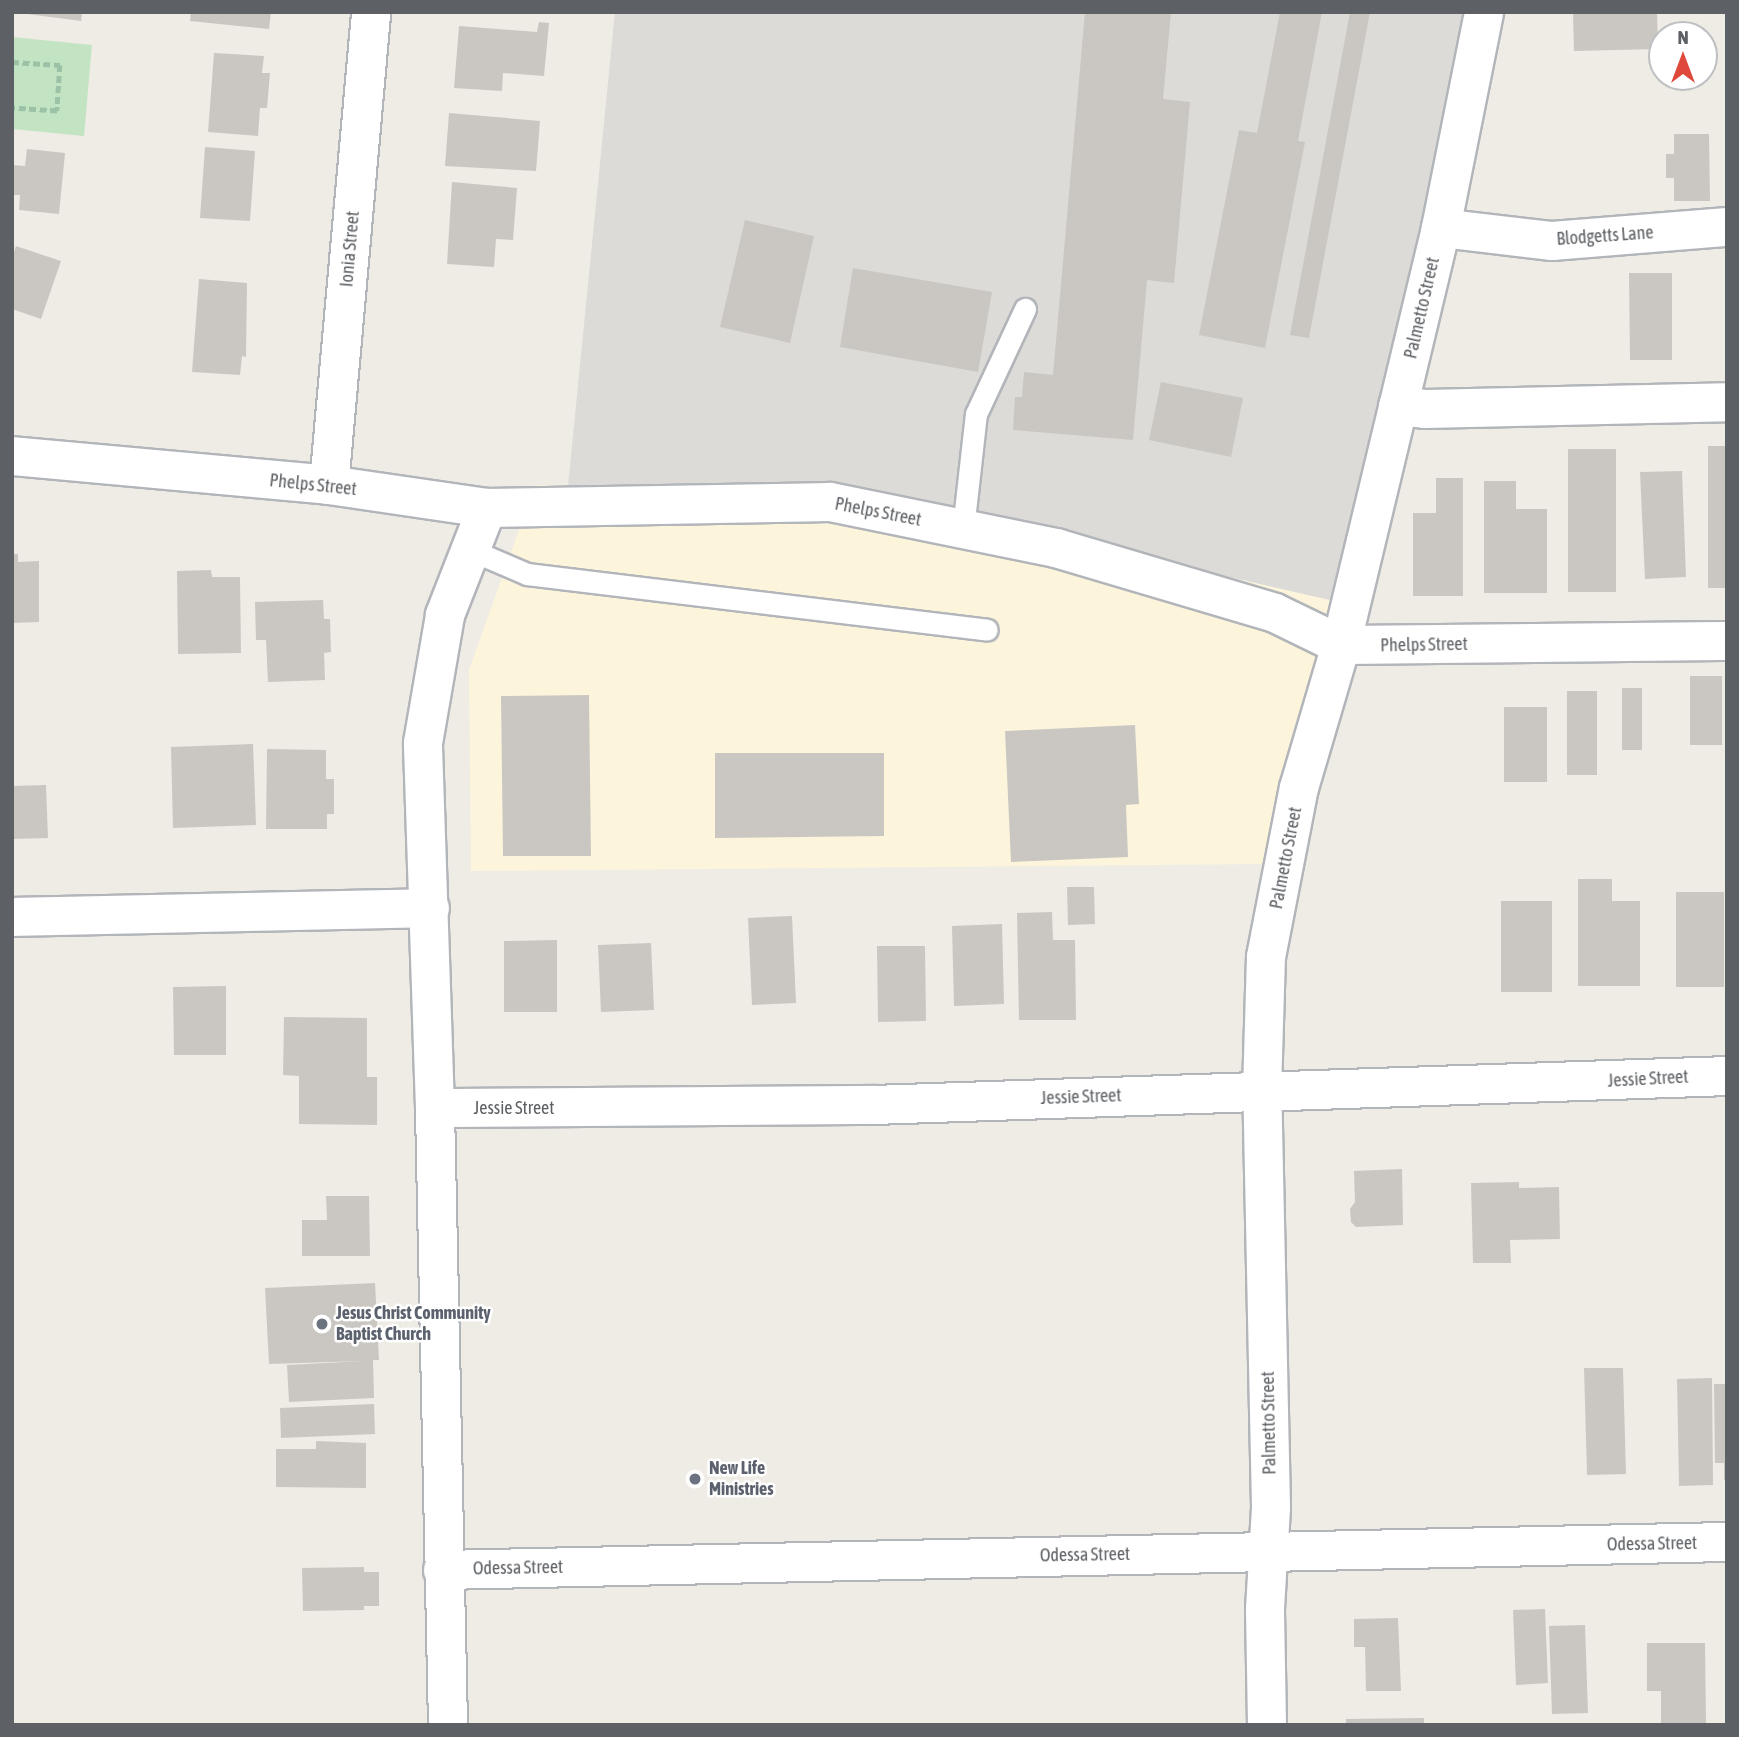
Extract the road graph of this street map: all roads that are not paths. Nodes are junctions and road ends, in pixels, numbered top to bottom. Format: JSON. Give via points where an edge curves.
{"nodes":[{"id":1,"x":371,"y":12,"type":"edge"},
{"id":2,"x":1484,"y":12,"type":"edge"},
{"id":3,"x":1727,"y":227,"type":"edge"},
{"id":4,"x":1441,"y":228,"type":"junction"},
{"id":5,"x":1025,"y":309,"type":"dead end"},
{"id":6,"x":1727,"y":402,"type":"edge"},
{"id":7,"x":1398,"y":406,"type":"junction"},
{"id":8,"x":12,"y":456,"type":"edge"},
{"id":9,"x":328,"y":485,"type":"junction"},
{"id":10,"x":488,"y":508,"type":"junction"},
{"id":11,"x":963,"y":529,"type":"junction"},
{"id":12,"x":471,"y":550,"type":"junction"},
{"id":13,"x":987,"y":630,"type":"dead end"},
{"id":14,"x":1727,"y":640,"type":"edge"},
{"id":15,"x":1341,"y":645,"type":"junction"},
{"id":16,"x":430,"y":908,"type":"junction"},
{"id":17,"x":12,"y":917,"type":"edge"},
{"id":18,"x":1727,"y":1076,"type":"edge"},
{"id":19,"x":1262,"y":1091,"type":"junction"},
{"id":20,"x":435,"y":1108,"type":"junction"},
{"id":21,"x":1727,"y":1542,"type":"edge"},
{"id":22,"x":1267,"y":1551,"type":"junction"},
{"id":23,"x":443,"y":1570,"type":"junction"},
{"id":24,"x":448,"y":1725,"type":"edge"},
{"id":25,"x":1267,"y":1725,"type":"edge"}],
"edges":[{"from":1,"to":9,"type":"street","name":"Ionia Street"},
{"from":2,"to":4,"type":"street","name":"Palmetto Street"},
{"from":3,"to":4,"type":"street","name":"Blodgetts Lane","via":[[1552,241]]},
{"from":4,"to":7,"type":"street","name":"Palmetto Street"},
{"from":5,"to":11,"type":"lane","via":[[976,414]]},
{"from":6,"to":7,"type":"street"},
{"from":7,"to":15,"type":"street","name":"Palmetto Street"},
{"from":8,"to":9,"type":"street","name":"Phelps Street"},
{"from":9,"to":10,"type":"street","name":"Phelps Street"},
{"from":10,"to":11,"type":"street","name":"Phelps Street","via":[[830,502]]},
{"from":10,"to":12,"type":"street"},
{"from":11,"to":15,"type":"street","name":"Phelps Street","via":[[1056,548],[1275,612]]},
{"from":12,"to":13,"type":"lane","via":[[527,574]]},
{"from":12,"to":16,"type":"street","via":[[445,615],[423,743]]},
{"from":14,"to":15,"type":"street","name":"Phelps Street"},
{"from":15,"to":19,"type":"street","name":"Palmetto Street","via":[[1300,789],[1266,957]]},
{"from":16,"to":17,"type":"street"},
{"from":16,"to":20,"type":"street"},
{"from":18,"to":19,"type":"street","name":"Jessie Street"},
{"from":19,"to":20,"type":"street","name":"Jessie Street","via":[[873,1105]]},
{"from":19,"to":22,"type":"street","name":"Palmetto Street"},
{"from":20,"to":23,"type":"street"},
{"from":21,"to":22,"type":"street","name":"Odessa Street"},
{"from":22,"to":23,"type":"street","name":"Odessa Street"},
{"from":22,"to":25,"type":"street","name":"Palmetto Street"},
{"from":23,"to":24,"type":"street"}]}
